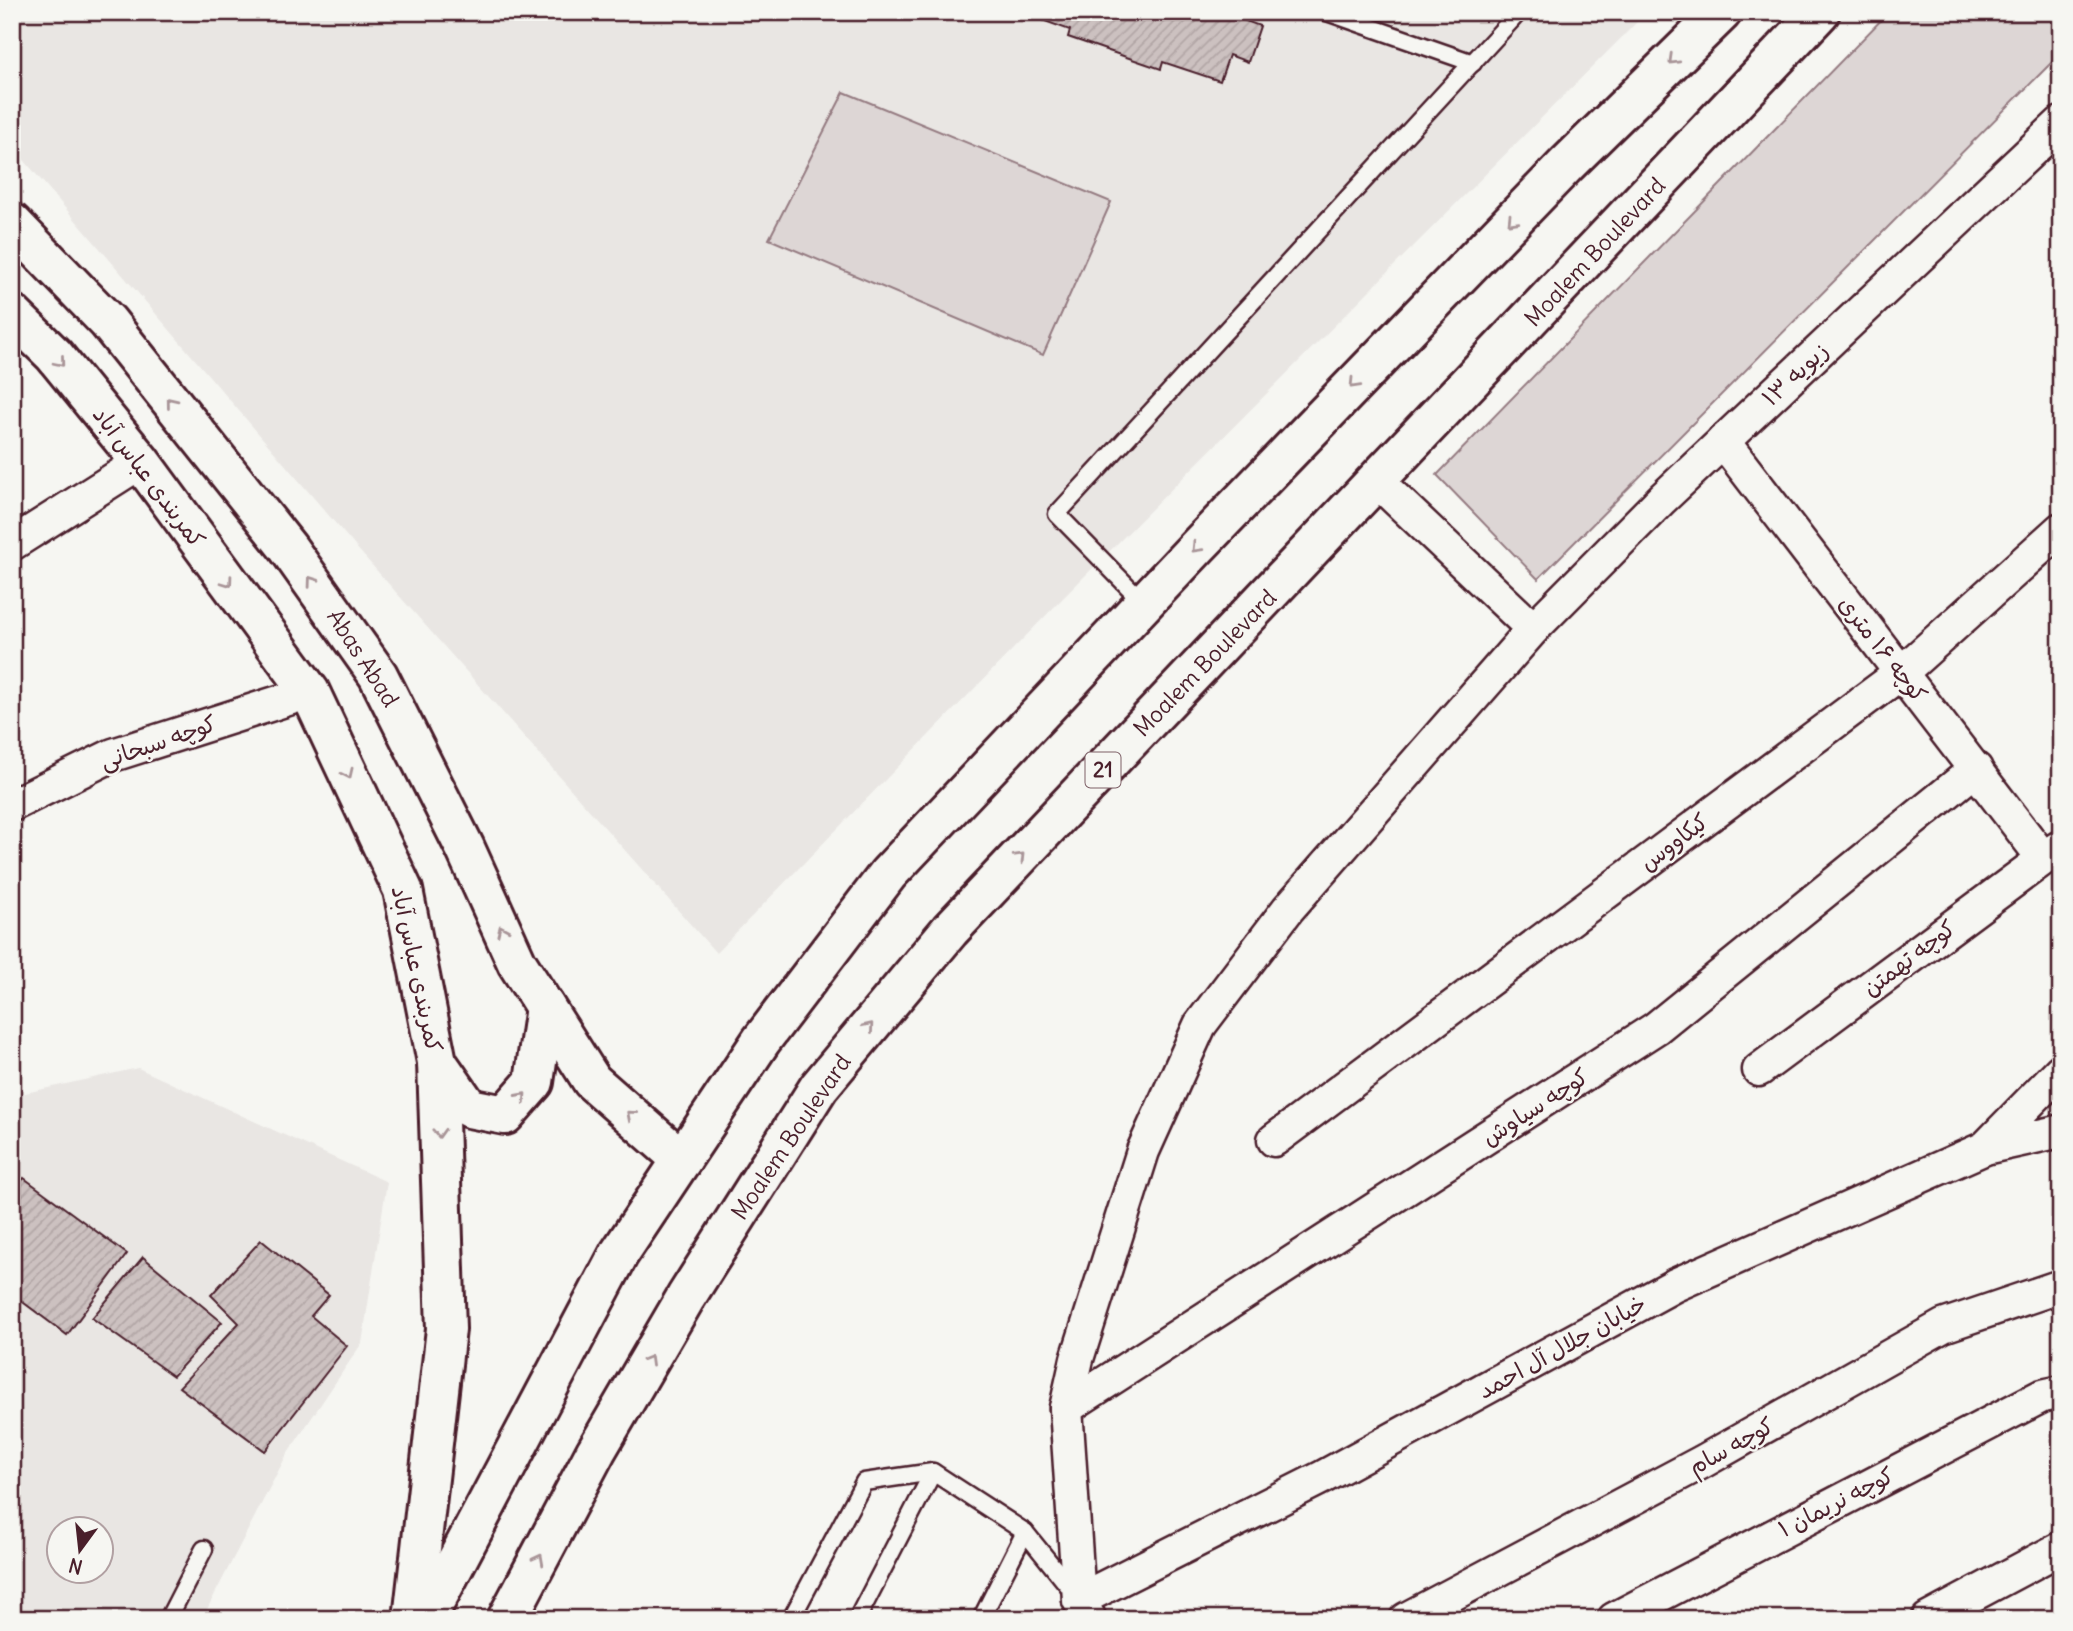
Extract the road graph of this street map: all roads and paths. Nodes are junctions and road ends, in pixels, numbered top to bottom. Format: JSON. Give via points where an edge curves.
{"nodes":[{"id":1,"x":1327,"y":12,"type":"edge"},
{"id":2,"x":1519,"y":12,"type":"edge"},
{"id":3,"x":1722,"y":12,"type":"edge"},
{"id":4,"x":1821,"y":12,"type":"edge"},
{"id":5,"x":1472,"y":63,"type":"junction"},
{"id":6,"x":2057,"y":136,"type":"edge"},
{"id":7,"x":12,"y":223,"type":"edge"},
{"id":8,"x":12,"y":314,"type":"edge"},
{"id":9,"x":1723,"y":441,"type":"junction"},
{"id":10,"x":141,"y":462,"type":"junction"},
{"id":11,"x":1378,"y":482,"type":"junction"},
{"id":12,"x":2061,"y":530,"type":"edge"},
{"id":13,"x":12,"y":544,"type":"edge"},
{"id":14,"x":1144,"y":603,"type":"junction"},
{"id":15,"x":1533,"y":629,"type":"junction"},
{"id":16,"x":1901,"y":673,"type":"junction"},
{"id":17,"x":310,"y":692,"type":"junction"},
{"id":18,"x":1976,"y":769,"type":"junction"},
{"id":19,"x":12,"y":805,"type":"edge"},
{"id":20,"x":2052,"y":852,"type":"edge"},
{"id":21,"x":545,"y":1007,"type":"junction"},
{"id":22,"x":437,"y":1062,"type":"junction"},
{"id":23,"x":1759,"y":1070,"type":"dead end"},
{"id":24,"x":2061,"y":1070,"type":"edge"},
{"id":25,"x":2061,"y":1131,"type":"edge"},
{"id":26,"x":1275,"y":1140,"type":"dead end"},
{"id":27,"x":1984,"y":1148,"type":"junction"},
{"id":28,"x":682,"y":1160,"type":"junction"},
{"id":29,"x":2061,"y":1286,"type":"edge"},
{"id":30,"x":2061,"y":1392,"type":"edge"},
{"id":31,"x":1066,"y":1408,"type":"junction"},
{"id":32,"x":933,"y":1472,"type":"junction"},
{"id":33,"x":1025,"y":1532,"type":"junction"},
{"id":34,"x":2061,"y":1548,"type":"edge"},
{"id":35,"x":204,"y":1549,"type":"dead end"},
{"id":36,"x":1084,"y":1609,"type":"edge"},
{"id":37,"x":167,"y":1619,"type":"edge"},
{"id":38,"x":413,"y":1619,"type":"edge"},
{"id":39,"x":426,"y":1619,"type":"edge"},
{"id":40,"x":507,"y":1619,"type":"edge"},
{"id":41,"x":792,"y":1619,"type":"edge"},
{"id":42,"x":857,"y":1619,"type":"edge"},
{"id":43,"x":981,"y":1619,"type":"edge"},
{"id":44,"x":1406,"y":1619,"type":"edge"},
{"id":45,"x":1614,"y":1619,"type":"edge"},
{"id":46,"x":1928,"y":1619,"type":"edge"}],
"edges":[{"from":1,"to":5,"type":"lane"},
{"from":2,"to":5,"type":"lane"},
{"from":3,"to":14,"type":"main road","one_way":true,"via":[[1557,174]]},
{"from":4,"to":11,"type":"main road","name":"Moalem Boulevard","number":"21"},
{"from":5,"to":14,"type":"lane","via":[[1057,514]]},
{"from":6,"to":9,"type":"street","name":"زیویه ۱۳"},
{"from":21,"to":7,"type":"main road","name":"Abas Abad","one_way":true,"via":[[517,963],[378,674],[288,548],[108,322]]},
{"from":8,"to":10,"type":"main road","name":"کمربندی عباس آباد","one_way":true,"via":[[54,355]]},
{"from":9,"to":15,"type":"street","name":"زیویه ۱۳"},
{"from":9,"to":16,"type":"street","name":"کوچه ۱۶ متری"},
{"from":10,"to":13,"type":"street"},
{"from":10,"to":17,"type":"main road","name":"کمربندی عباس آباد","one_way":true},
{"from":11,"to":15,"type":"street"},
{"from":40,"to":11,"type":"main road","name":"Moalem Boulevard","number":"21","one_way":true,"via":[[596,1451],[686,1297],[819,1087],[950,930]]},
{"from":12,"to":16,"type":"street","name":"کیکاووس"},
{"from":14,"to":28,"type":"main road","via":[[888,874],[761,1041]]},
{"from":15,"to":31,"type":"street","name":"زیویه ۱۳","via":[[1288,909],[1200,1025],[1143,1151],[1077,1359]]},
{"from":16,"to":18,"type":"street","name":"کوچه ۱۶ متری"},
{"from":16,"to":26,"type":"street","name":"کیکاووس"},
{"from":17,"to":19,"type":"street","name":"کوچه سبحانی","via":[[113,755]]},
{"from":17,"to":22,"type":"main road","name":"کمربندی عباس آباد","one_way":true,"via":[[403,890]]},
{"from":18,"to":20,"type":"street","name":"کوچه ۱۶ متری"},
{"from":18,"to":31,"type":"street","name":"کوچه سیاوش","via":[[1656,1028]]},
{"from":20,"to":23,"type":"street","name":"کوچه تهمتن"},
{"from":22,"to":21,"type":"main road","one_way":true,"via":[[469,1108],[505,1115],[534,1082]]},
{"from":28,"to":21,"type":"main road","name":"Abas Abad","one_way":true,"via":[[592,1081]]},
{"from":22,"to":38,"type":"main road","name":"کمربندی عباس آباد","one_way":true,"via":[[446,1329]]},
{"from":24,"to":27,"type":"street"},
{"from":25,"to":27,"type":"street","name":"خیابان جلال آل احمد"},
{"from":27,"to":36,"type":"street","name":"خیابان جلال آل احمد","via":[[1675,1286]]},
{"from":28,"to":39,"type":"main road","via":[[619,1254]]},
{"from":29,"to":44,"type":"street","name":"کوچه سام","via":[[1943,1326],[1702,1462]]},
{"from":30,"to":45,"type":"street","name":"کوچه نریمان ۱","via":[[2042,1396]]},
{"from":31,"to":36,"type":"street","name":"زیویه ۱۳"},
{"from":32,"to":33,"type":"lane"},
{"from":32,"to":41,"type":"lane","via":[[864,1482]]},
{"from":32,"to":42,"type":"lane"},
{"from":33,"to":36,"type":"lane"},
{"from":33,"to":43,"type":"lane"},
{"from":34,"to":46,"type":"street"},
{"from":35,"to":37,"type":"lane"}]}
